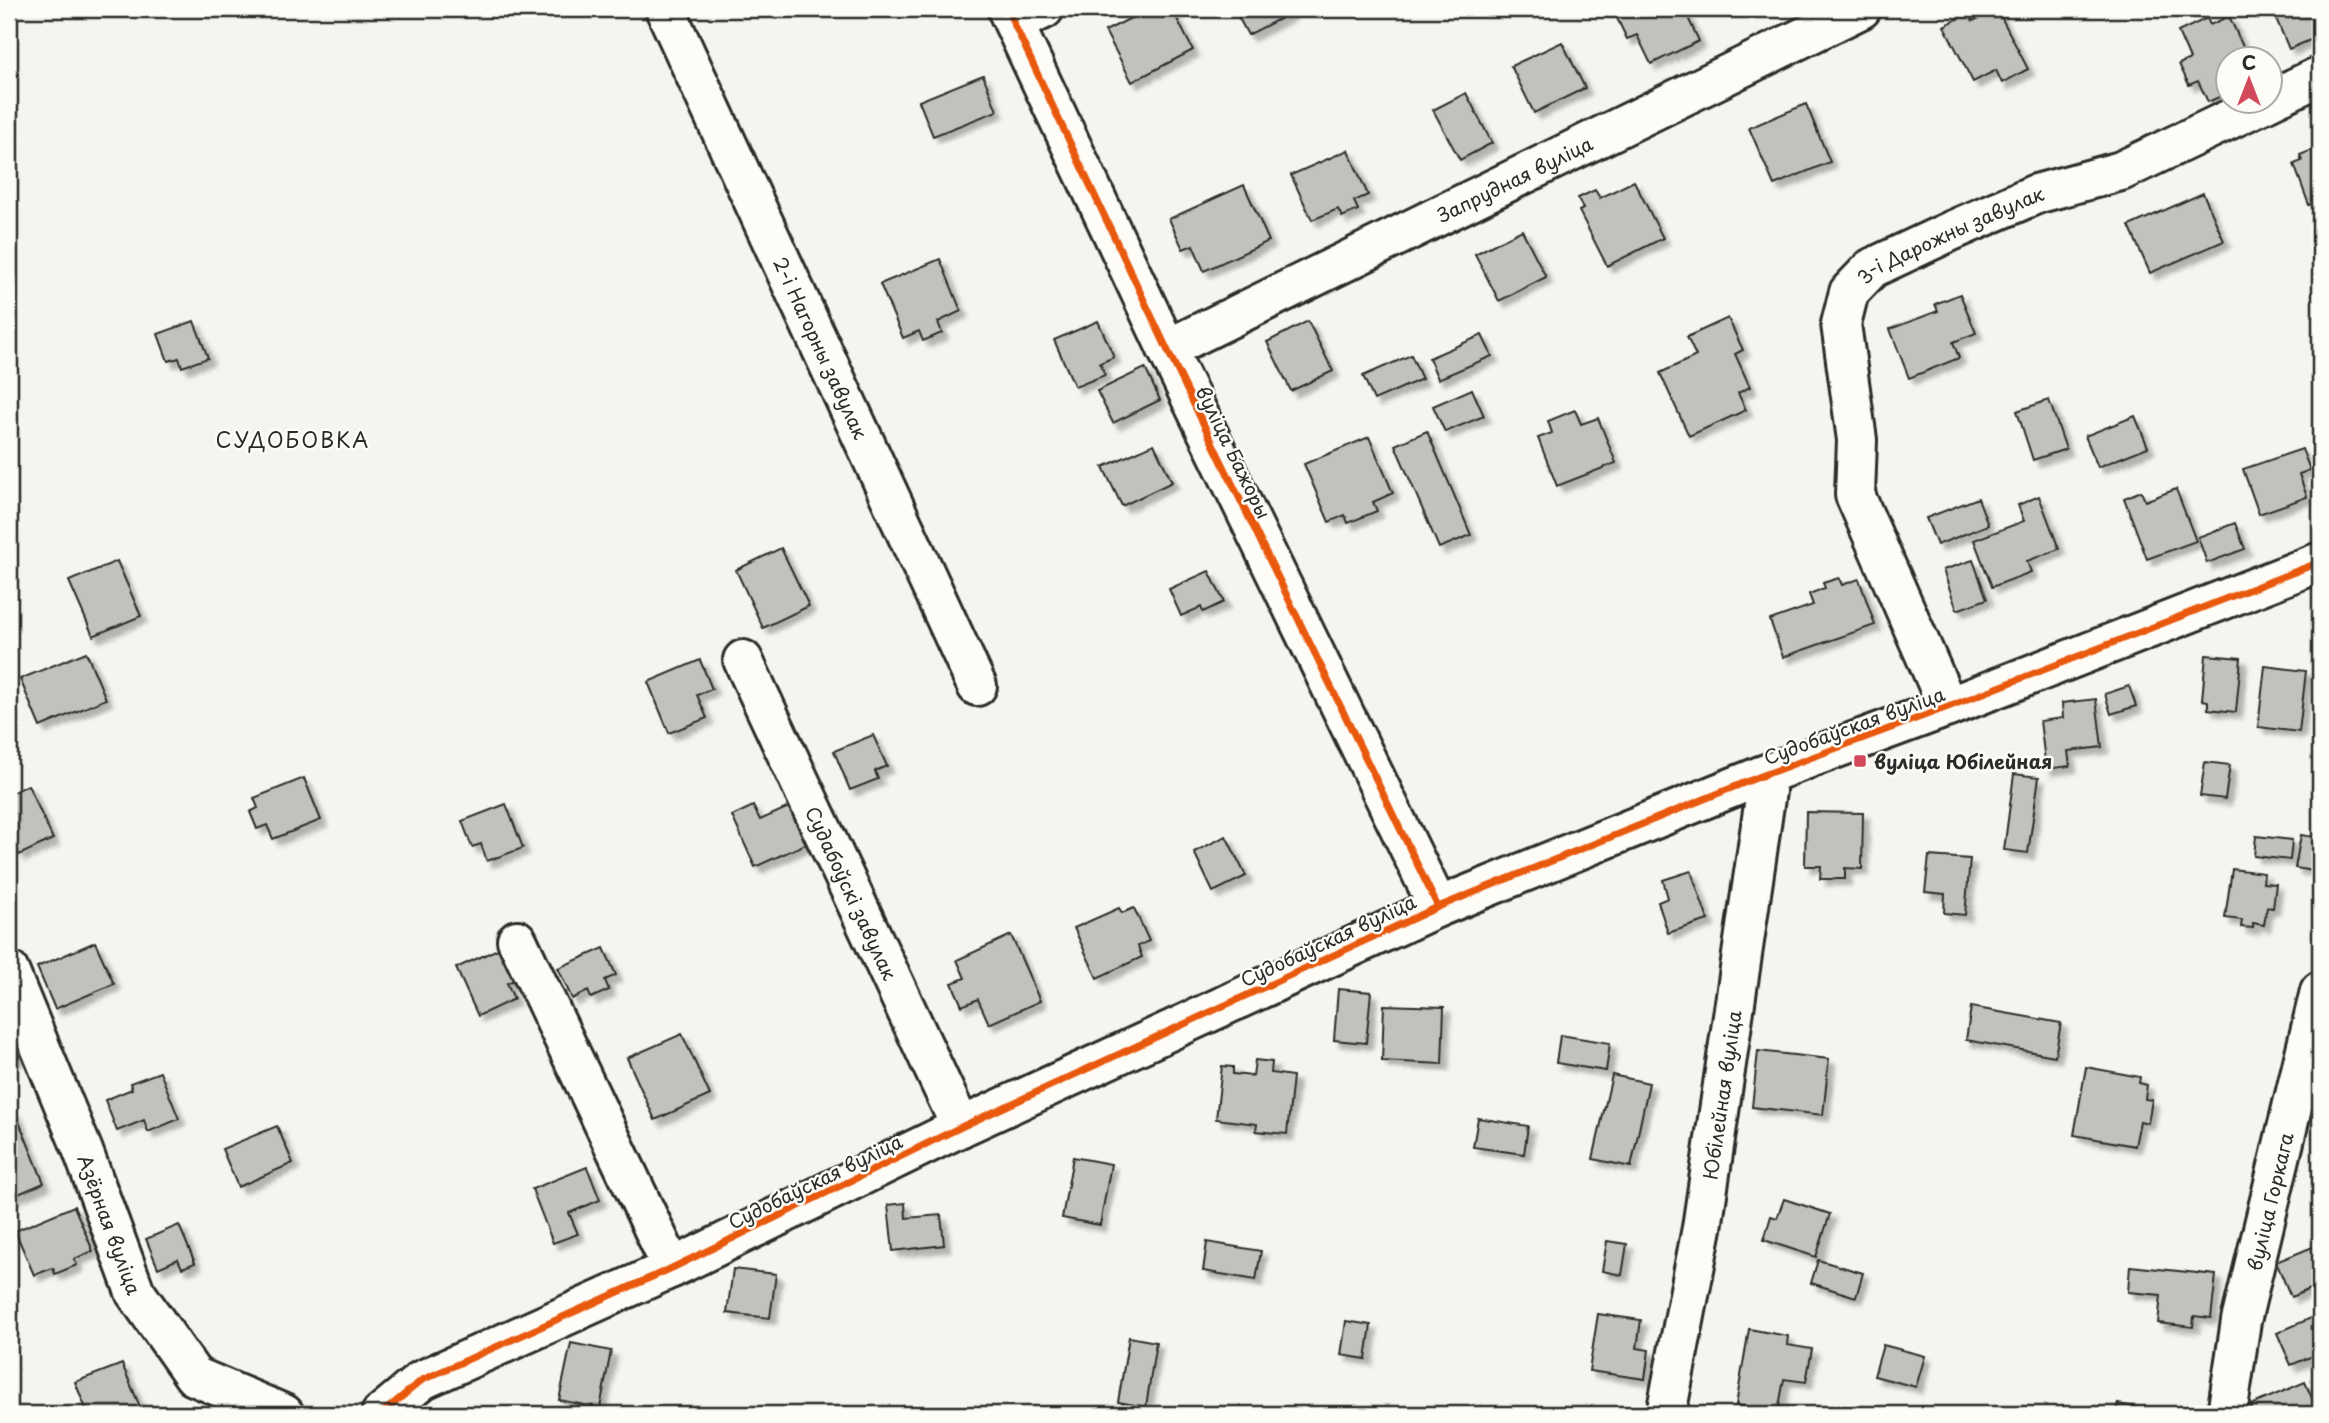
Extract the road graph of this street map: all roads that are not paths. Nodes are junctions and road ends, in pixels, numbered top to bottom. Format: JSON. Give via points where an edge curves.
{"nodes":[{"id":1,"x":665,"y":9,"type":"edge"},
{"id":2,"x":1861,"y":9,"type":"edge"},
{"id":3,"x":1022,"y":14,"type":"edge"},
{"id":4,"x":2320,"y":76,"type":"edge"},
{"id":5,"x":2284,"y":93,"type":"edge"},
{"id":6,"x":2236,"y":116,"type":"edge"},
{"id":7,"x":1167,"y":349,"type":"junction"},
{"id":8,"x":2320,"y":562,"type":"edge"},
{"id":9,"x":743,"y":660,"type":"dead end"},
{"id":10,"x":976,"y":686,"type":"dead end"},
{"id":11,"x":1948,"y":707,"type":"junction"},
{"id":12,"x":1761,"y":776,"type":"junction"},
{"id":13,"x":1438,"y":907,"type":"junction"},
{"id":14,"x":517,"y":940,"type":"dead end"},
{"id":15,"x":9,"y":971,"type":"edge"},
{"id":16,"x":2320,"y":991,"type":"edge"},
{"id":17,"x":961,"y":1127,"type":"junction"},
{"id":18,"x":672,"y":1268,"type":"junction"},
{"id":19,"x":284,"y":1414,"type":"edge"},
{"id":20,"x":381,"y":1414,"type":"edge"},
{"id":21,"x":1666,"y":1414,"type":"edge"},
{"id":22,"x":2227,"y":1414,"type":"edge"}],
"edges":[{"from":1,"to":10,"type":"street","name":"2-і Нагорны завулак"},
{"from":2,"to":7,"type":"street","name":"Запрудная вуліца"},
{"from":3,"to":7,"type":"street","name":"вуліца Бажоры"},
{"from":4,"to":5,"type":"street","name":"3-і Дарожны завулак"},
{"from":6,"to":11,"type":"street","name":"3-і Дарожны завулак","via":[[2121,171],[2036,194],[1951,231],[1872,268],[1849,292],[1841,324],[1857,440],[1855,495]]},
{"from":7,"to":13,"type":"street","name":"вуліца Бажоры"},
{"from":8,"to":11,"type":"street","name":"Судобаўская вуліца"},
{"from":9,"to":17,"type":"street","name":"Судабоўскі завулак"},
{"from":11,"to":12,"type":"street","name":"Судобаўская вуліца"},
{"from":12,"to":13,"type":"street","name":"Судобаўская вуліца"},
{"from":12,"to":21,"type":"street","name":"Юбілейная вуліца","via":[[1766,791],[1702,1228]]},
{"from":13,"to":17,"type":"street","name":"Судобаўская вуліца"},
{"from":14,"to":18,"type":"street"},
{"from":15,"to":19,"type":"street","name":"Азёрная вуліца","via":[[135,1292],[194,1377]]},
{"from":16,"to":22,"type":"street","name":"вуліца Горкага","via":[[2241,1321]]},
{"from":17,"to":18,"type":"street","name":"Судобаўская вуліца"},
{"from":18,"to":20,"type":"street","name":"Судобаўская вуліца","via":[[422,1380]]}]}
